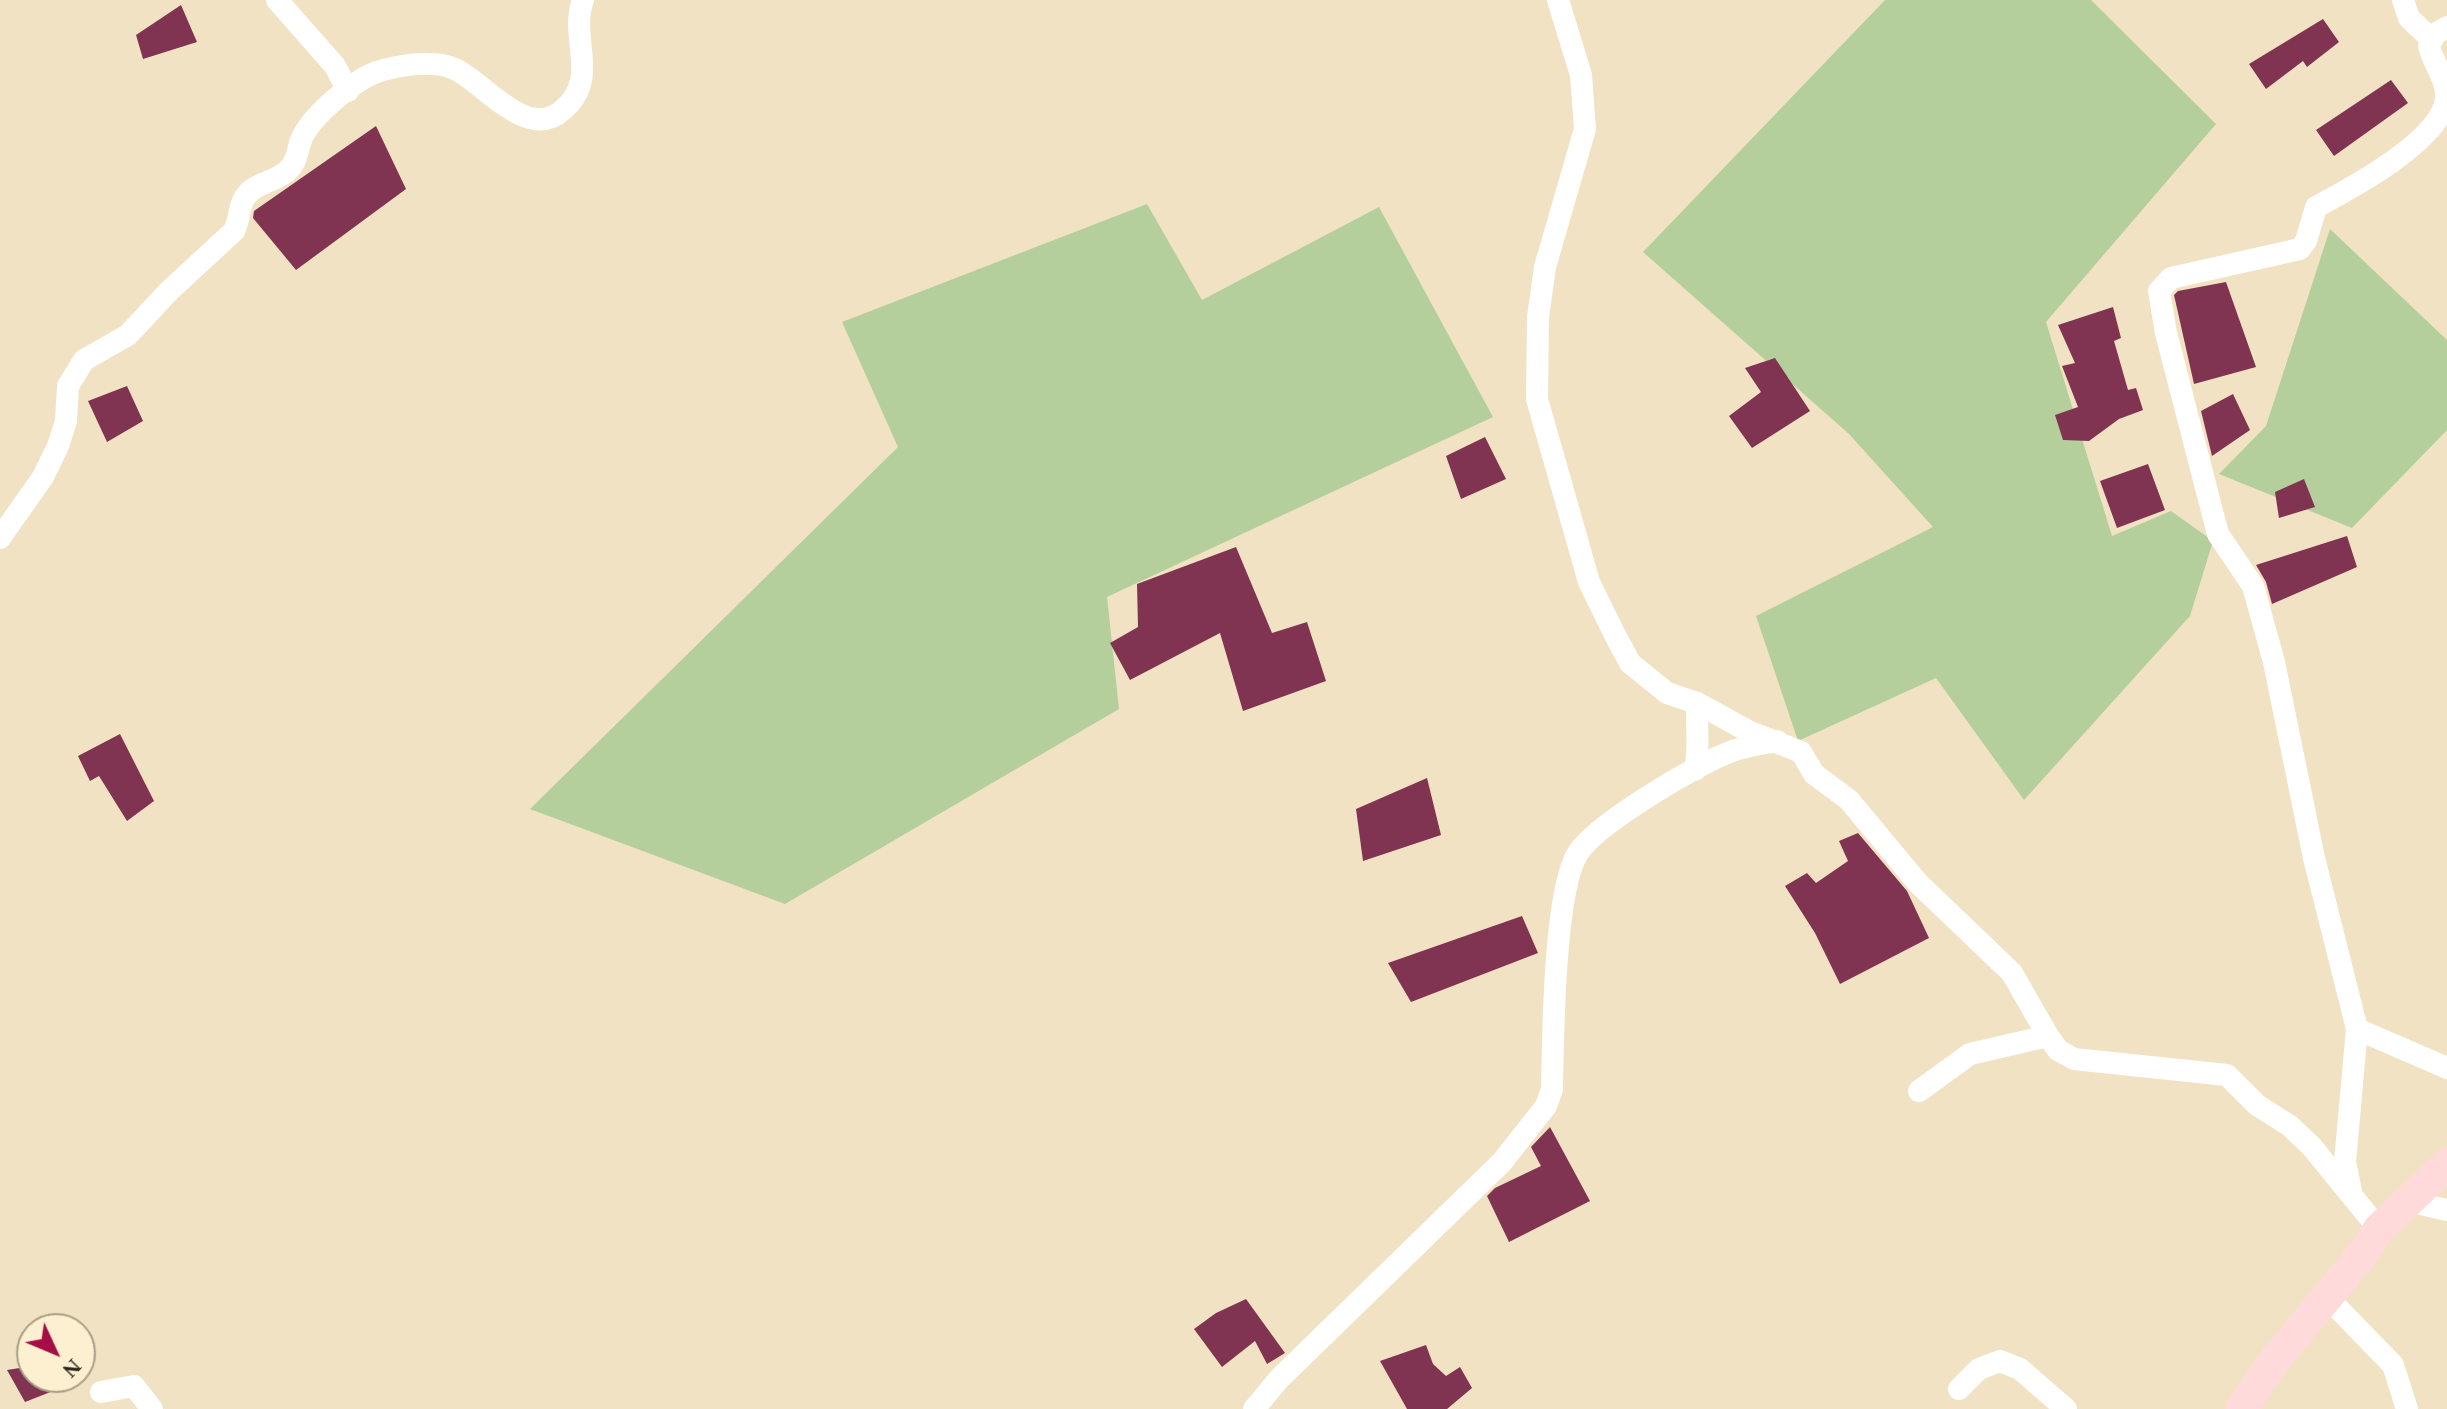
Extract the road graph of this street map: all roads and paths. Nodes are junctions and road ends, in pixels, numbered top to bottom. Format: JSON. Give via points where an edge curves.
{"nodes":[{"id":1,"x":277,"y":0,"type":"edge"},
{"id":2,"x":583,"y":0,"type":"edge"},
{"id":3,"x":1558,"y":0,"type":"edge"},
{"id":4,"x":2403,"y":0,"type":"edge"},
{"id":5,"x":2439,"y":33,"type":"edge"},
{"id":6,"x":348,"y":91,"type":"junction"},
{"id":7,"x":0,"y":538,"type":"edge"},
{"id":8,"x":1697,"y":703,"type":"junction"},
{"id":9,"x":1777,"y":741,"type":"junction"},
{"id":10,"x":1695,"y":770,"type":"junction"},
{"id":11,"x":2357,"y":1029,"type":"junction"},
{"id":12,"x":2048,"y":1036,"type":"junction"},
{"id":13,"x":2447,"y":1068,"type":"edge"},
{"id":14,"x":1919,"y":1091,"type":"dead end"},
{"id":15,"x":2447,"y":1164,"type":"edge"},
{"id":16,"x":2352,"y":1196,"type":"junction"},
{"id":17,"x":2408,"y":1201,"type":"junction"},
{"id":18,"x":2447,"y":1210,"type":"edge"},
{"id":19,"x":2379,"y":1229,"type":"junction"},
{"id":20,"x":2327,"y":1297,"type":"junction"},
{"id":21,"x":1959,"y":1389,"type":"dead end"},
{"id":22,"x":101,"y":1392,"type":"dead end"},
{"id":23,"x":152,"y":1409,"type":"edge"},
{"id":24,"x":1254,"y":1409,"type":"edge"},
{"id":25,"x":2066,"y":1409,"type":"edge"},
{"id":26,"x":2241,"y":1409,"type":"edge"},
{"id":27,"x":2407,"y":1409,"type":"edge"}],
"edges":[{"from":1,"to":6,"type":"street","via":[[335,66]]},
{"from":2,"to":6,"type":"street","via":[[579,29],[584,74],[565,109],[546,120],[532,120],[437,64],[377,72]]},
{"from":3,"to":8,"type":"street","via":[[1581,75],[1585,129],[1545,267],[1537,399],[1589,582],[1614,633],[1643,675],[1667,693]]},
{"from":4,"to":5,"type":"street","via":[[2409,18]]},
{"from":5,"to":11,"type":"street","via":[[2431,55],[2442,75],[2446,102],[2433,123],[2349,192],[2316,207],[2300,249],[2171,278],[2159,291],[2218,534],[2253,586],[2271,650],[2314,858]]},
{"from":6,"to":7,"type":"street","via":[[313,119],[285,173],[244,198],[234,231],[128,335],[84,360],[68,386],[58,446]]},
{"from":8,"to":9,"type":"street"},
{"from":8,"to":10,"type":"street","via":[[1695,736],[1700,750]]},
{"from":9,"to":10,"type":"street","via":[[1729,752]]},
{"from":9,"to":12,"type":"street","via":[[1801,752],[1814,774],[1849,800],[1918,883],[2012,973]]},
{"from":10,"to":24,"type":"street","via":[[1615,819],[1575,859],[1558,954],[1552,1089],[1546,1106],[1502,1162]]},
{"from":11,"to":13,"type":"street"},
{"from":11,"to":16,"type":"street","via":[[2345,1162]]},
{"from":12,"to":14,"type":"street","via":[[1970,1054]]},
{"from":12,"to":16,"type":"street","via":[[2074,1059],[2227,1075],[2312,1147]]},
{"from":15,"to":17,"type":"street"},
{"from":16,"to":19,"type":"street"},
{"from":17,"to":18,"type":"street"},
{"from":17,"to":19,"type":"street"},
{"from":19,"to":20,"type":"street"},
{"from":20,"to":26,"type":"street"},
{"from":20,"to":27,"type":"street","via":[[2393,1365]]},
{"from":21,"to":25,"type":"street","via":[[1979,1369],[2000,1361],[2020,1369]]},
{"from":22,"to":23,"type":"street","via":[[134,1386]]}]}
